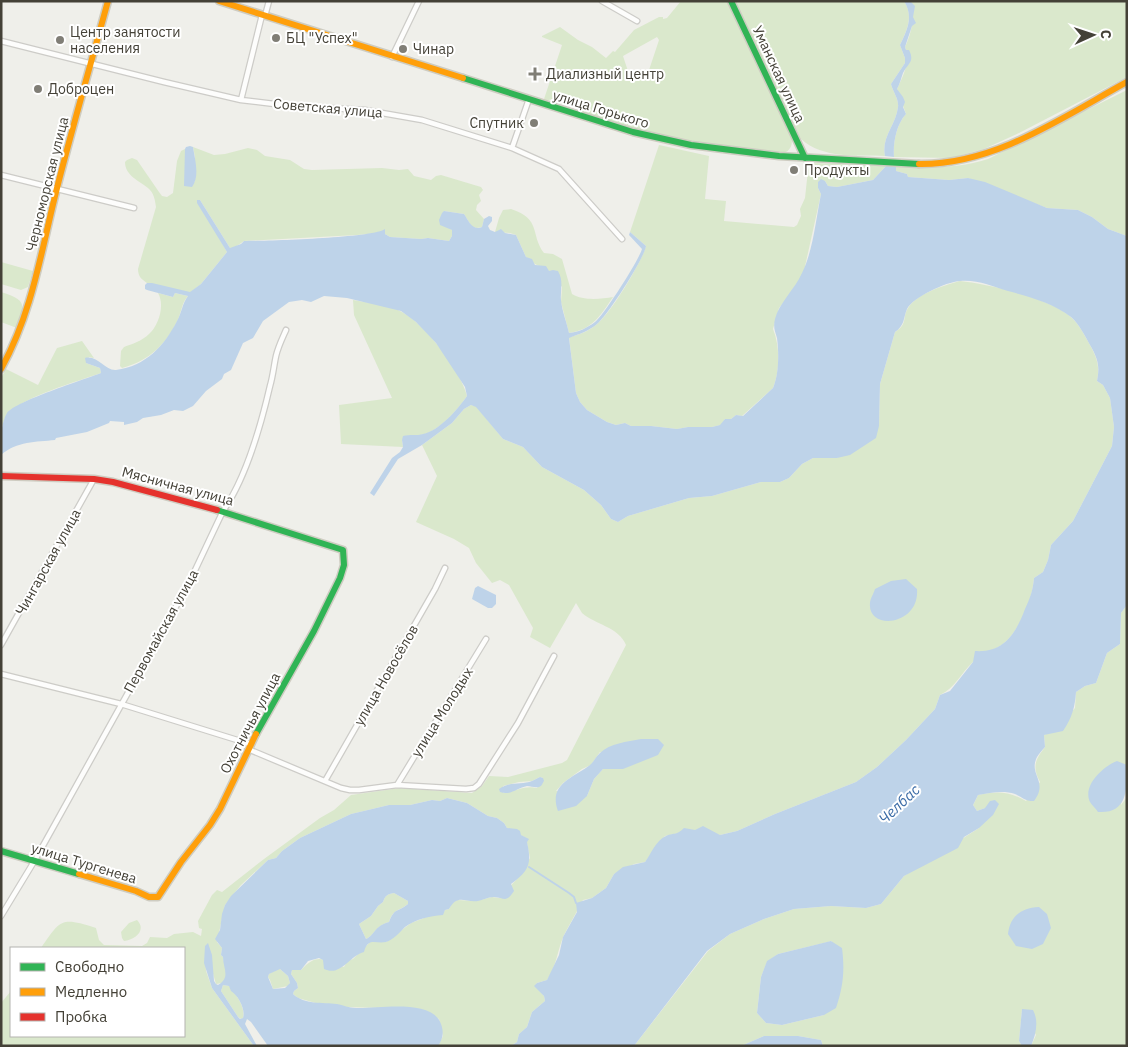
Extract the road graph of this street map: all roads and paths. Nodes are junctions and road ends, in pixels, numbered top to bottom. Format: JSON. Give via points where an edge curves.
{"nodes":[{"id":1,"x":108,"y":1,"type":"edge"},
{"id":2,"x":219,"y":1,"type":"edge"},
{"id":3,"x":269,"y":1,"type":"edge"},
{"id":4,"x":419,"y":1,"type":"edge"},
{"id":5,"x":602,"y":1,"type":"edge"},
{"id":6,"x":731,"y":1,"type":"edge"},
{"id":7,"x":264,"y":15,"type":"junction"},
{"id":8,"x":637,"y":21,"type":"dead end"},
{"id":9,"x":1,"y":41,"type":"edge"},
{"id":10,"x":392,"y":56,"type":"junction"},
{"id":11,"x":91,"y":64,"type":"junction"},
{"id":12,"x":1127,"y":82,"type":"edge"},
{"id":13,"x":529,"y":99,"type":"junction"},
{"id":14,"x":241,"y":100,"type":"junction"},
{"id":15,"x":512,"y":148,"type":"junction"},
{"id":16,"x":805,"y":158,"type":"junction"},
{"id":17,"x":1,"y":175,"type":"edge"},
{"id":18,"x":56,"y":189,"type":"junction"},
{"id":19,"x":134,"y":208,"type":"dead end"},
{"id":20,"x":622,"y":239,"type":"dead end"},
{"id":21,"x":286,"y":330,"type":"dead end"},
{"id":22,"x":1,"y":369,"type":"edge"},
{"id":23,"x":1,"y":476,"type":"edge"},
{"id":24,"x":94,"y":479,"type":"junction"},
{"id":25,"x":224,"y":511,"type":"junction"},
{"id":26,"x":343,"y":550,"type":"joint"},
{"id":27,"x":444,"y":568,"type":"dead end"},
{"id":28,"x":486,"y":639,"type":"dead end"},
{"id":29,"x":1,"y":645,"type":"edge"},
{"id":30,"x":554,"y":656,"type":"dead end"},
{"id":31,"x":1,"y":674,"type":"edge"},
{"id":32,"x":121,"y":704,"type":"junction"},
{"id":33,"x":249,"y":746,"type":"junction"},
{"id":34,"x":325,"y":781,"type":"junction"},
{"id":35,"x":397,"y":785,"type":"junction"},
{"id":36,"x":1,"y":851,"type":"edge"},
{"id":37,"x":35,"y":860,"type":"junction"},
{"id":38,"x":158,"y":897,"type":"joint"},
{"id":39,"x":1,"y":916,"type":"edge"}],
"edges":[{"from":1,"to":11,"type":"street","name":"Черноморская улица"},
{"from":2,"to":7,"type":"street","name":"улица Горького"},
{"from":3,"to":7,"type":"street"},
{"from":4,"to":10,"type":"street"},
{"from":5,"to":8,"type":"street"},
{"from":6,"to":16,"type":"street","name":"Уманская улица"},
{"from":7,"to":10,"type":"street","name":"улица Горького"},
{"from":7,"to":14,"type":"street"},
{"from":9,"to":11,"type":"street","name":"Советская улица"},
{"from":10,"to":13,"type":"street","name":"улица Горького"},
{"from":11,"to":14,"type":"street","name":"Советская улица"},
{"from":11,"to":18,"type":"street","name":"Черноморская улица"},
{"from":12,"to":16,"type":"street","name":"улица Горького","via":[[1022,138],[978,156],[944,163]]},
{"from":13,"to":15,"type":"street"},
{"from":13,"to":16,"type":"street","name":"улица Горького","via":[[632,132],[687,145]]},
{"from":14,"to":15,"type":"street","name":"Советская улица","via":[[365,110],[422,120]]},
{"from":15,"to":20,"type":"street","name":"Советская улица","via":[[558,169]]},
{"from":17,"to":18,"type":"street"},
{"from":18,"to":19,"type":"street"},
{"from":18,"to":22,"type":"street","name":"Черноморская улица","via":[[26,317]]},
{"from":21,"to":25,"type":"street","name":"Первомайская улица","via":[[247,462]]},
{"from":23,"to":24,"type":"street","name":"Мясничная улица"},
{"from":24,"to":25,"type":"street","name":"Мясничная улица"},
{"from":24,"to":29,"type":"street","name":"Чингарская улица"},
{"from":25,"to":26,"type":"street","name":"Мясничная улица"},
{"from":25,"to":32,"type":"street","name":"Первомайская улица","via":[[189,583]]},
{"from":26,"to":33,"type":"street","name":"Охотничья улица","via":[[344,565],[340,578]]},
{"from":27,"to":34,"type":"street","name":"улица Новосёлов"},
{"from":28,"to":35,"type":"street","name":"улица Молодых"},
{"from":30,"to":35,"type":"street","via":[[518,723],[479,784],[470,789]]},
{"from":31,"to":32,"type":"street"},
{"from":32,"to":33,"type":"street"},
{"from":32,"to":37,"type":"street","name":"Первомайская улица"},
{"from":33,"to":34,"type":"street"},
{"from":33,"to":38,"type":"street","name":"Охотничья улица","via":[[220,809]]},
{"from":34,"to":35,"type":"street","via":[[350,790]]},
{"from":36,"to":37,"type":"street","name":"улица Тургенева"},
{"from":37,"to":38,"type":"street","name":"улица Тургенева","via":[[136,891],[148,898]]},
{"from":37,"to":39,"type":"street","name":"Первомайская улица"}]}
